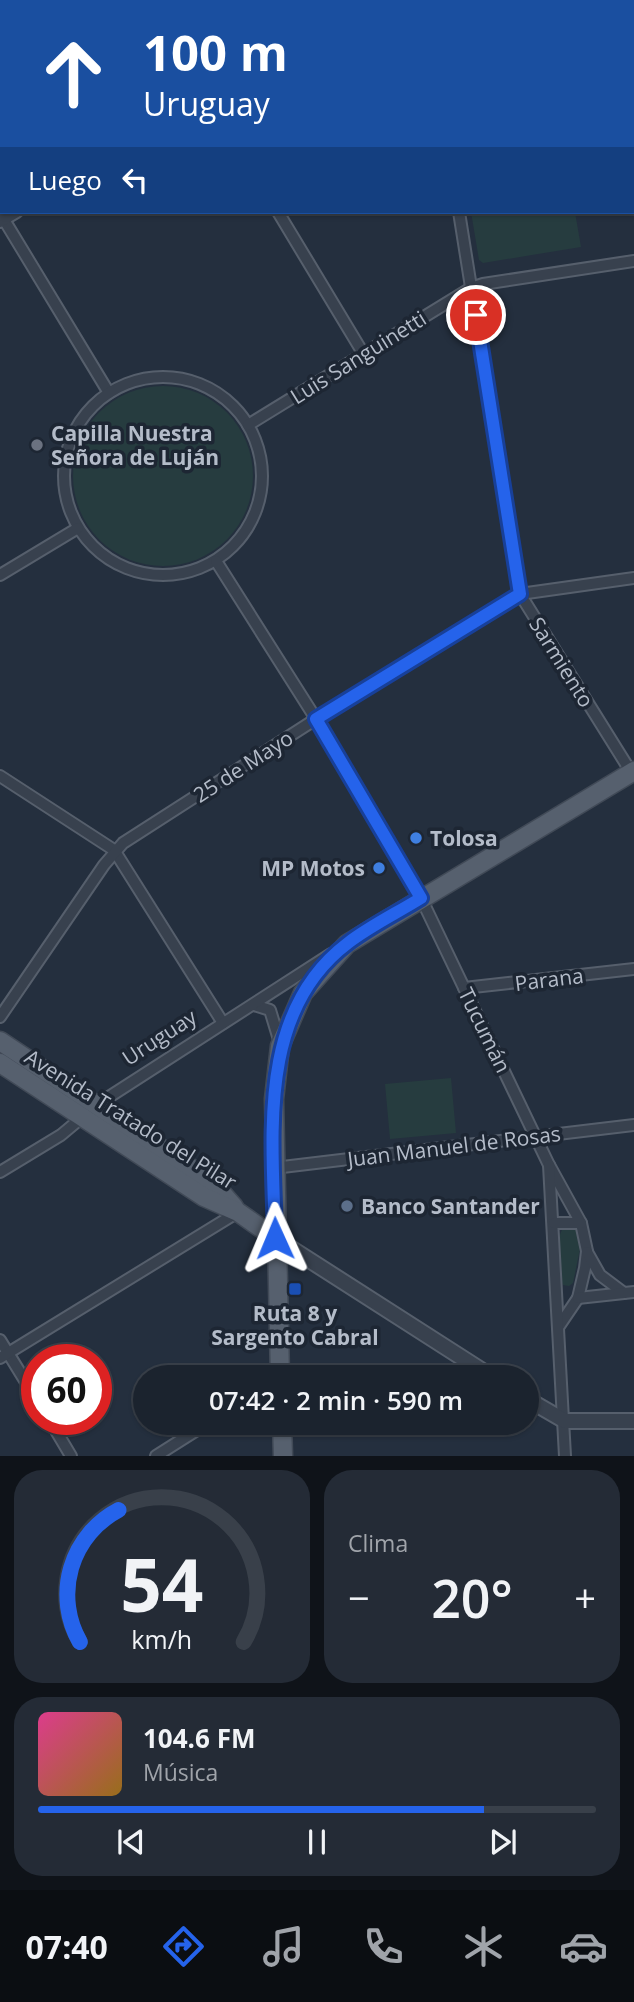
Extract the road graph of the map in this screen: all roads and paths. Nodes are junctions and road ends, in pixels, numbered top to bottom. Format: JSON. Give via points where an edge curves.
{"nodes":[{"id":1,"x":279,"y":214,"type":"edge"},
{"id":2,"x":459,"y":214,"type":"edge"},
{"id":3,"x":1,"y":218,"type":"edge"},
{"id":4,"x":634,"y":261,"type":"edge"},
{"id":5,"x":471,"y":288,"type":"junction"},
{"id":6,"x":363,"y":354,"type":"junction"},
{"id":7,"x":109,"y":393,"type":"junction"},
{"id":8,"x":248,"y":425,"type":"junction"},
{"id":9,"x":78,"y":528,"type":"junction"},
{"id":10,"x":216,"y":561,"type":"junction"},
{"id":11,"x":0,"y":575,"type":"edge"},
{"id":12,"x":634,"y":578,"type":"edge"},
{"id":13,"x":520,"y":594,"type":"junction"},
{"id":14,"x":316,"y":719,"type":"junction"},
{"id":15,"x":633,"y":772,"type":"edge"},
{"id":16,"x":0,"y":776,"type":"edge"},
{"id":17,"x":114,"y":850,"type":"junction"},
{"id":18,"x":421,"y":898,"type":"junction"},
{"id":19,"x":346,"y":944,"type":"junction"},
{"id":20,"x":634,"y":969,"type":"edge"},
{"id":21,"x":464,"y":988,"type":"junction"},
{"id":22,"x":254,"y":1005,"type":"junction"},
{"id":23,"x":0,"y":1017,"type":"edge"},
{"id":24,"x":223,"y":1023,"type":"junction"},
{"id":25,"x":0,"y":1041,"type":"edge"},
{"id":26,"x":280,"y":1046,"type":"junction"},
{"id":27,"x":0,"y":1063,"type":"edge"},
{"id":28,"x":91,"y":1110,"type":"junction"},
{"id":29,"x":634,"y":1125,"type":"edge"},
{"id":30,"x":537,"y":1136,"type":"junction"},
{"id":31,"x":548,"y":1163,"type":"junction"},
{"id":32,"x":274,"y":1168,"type":"junction"},
{"id":33,"x":0,"y":1172,"type":"edge"},
{"id":34,"x":238,"y":1212,"type":"junction"},
{"id":35,"x":554,"y":1223,"type":"junction"},
{"id":36,"x":581,"y":1223,"type":"junction"},
{"id":37,"x":275,"y":1238,"type":"junction"},
{"id":38,"x":587,"y":1251,"type":"junction"},
{"id":39,"x":556,"y":1282,"type":"junction"},
{"id":40,"x":629,"y":1293,"type":"edge"},
{"id":41,"x":578,"y":1298,"type":"junction"},
{"id":42,"x":559,"y":1326,"type":"junction"},
{"id":43,"x":0,"y":1340,"type":"edge"},
{"id":44,"x":4,"y":1355,"type":"edge"},
{"id":45,"x":280,"y":1365,"type":"edge"},
{"id":46,"x":473,"y":1365,"type":"edge"},
{"id":47,"x":21,"y":1378,"type":"edge"},
{"id":48,"x":539,"y":1406,"type":"edge"},
{"id":49,"x":565,"y":1421,"type":"junction"},
{"id":50,"x":634,"y":1422,"type":"edge"},
{"id":51,"x":59,"y":1435,"type":"edge"},
{"id":52,"x":189,"y":1435,"type":"edge"},
{"id":53,"x":282,"y":1435,"type":"edge"},
{"id":54,"x":71,"y":1456,"type":"edge"},
{"id":55,"x":156,"y":1456,"type":"edge"},
{"id":56,"x":283,"y":1456,"type":"edge"},
{"id":57,"x":565,"y":1456,"type":"edge"}],
"edges":[{"from":1,"to":6,"type":"street"},
{"from":2,"to":5,"type":"street","name":"Sarmiento"},
{"from":3,"to":7,"type":"street"},
{"from":4,"to":5,"type":"street","name":"Luis Sanguinetti"},
{"from":5,"to":6,"type":"street","name":"Luis Sanguinetti"},
{"from":5,"to":13,"type":"street","name":"Sarmiento"},
{"from":6,"to":8,"type":"street","name":"Luis Sanguinetti"},
{"from":7,"to":8,"type":"street","via":[[148,378],[175,377],[201,384],[223,397]]},
{"from":7,"to":9,"type":"street","via":[[79,423],[68,448],[67,502]]},
{"from":8,"to":10,"type":"street","via":[[259,450],[263,478],[258,506],[247,531]]},
{"from":9,"to":10,"type":"street","via":[[97,551],[152,576],[183,575]]},
{"from":9,"to":11,"type":"street"},
{"from":10,"to":14,"type":"street","name":"Tucumán"},
{"from":12,"to":13,"type":"street","name":"25 de Mayo"},
{"from":13,"to":14,"type":"street","name":"25 de Mayo"},
{"from":13,"to":15,"type":"street","name":"Sarmiento"},
{"from":14,"to":17,"type":"street","name":"25 de Mayo"},
{"from":14,"to":18,"type":"street","name":"Tucumán"},
{"from":15,"to":18,"type":"main road","name":"Uruguay"},
{"from":16,"to":17,"type":"street"},
{"from":17,"to":23,"type":"street","name":"25 de Mayo"},
{"from":17,"to":24,"type":"street"},
{"from":18,"to":19,"type":"main road","name":"Uruguay"},
{"from":18,"to":21,"type":"street","name":"Tucumán"},
{"from":19,"to":22,"type":"street","name":"Uruguay"},
{"from":19,"to":26,"type":"main road","name":"Uruguay","via":[[303,993]]},
{"from":20,"to":21,"type":"street","name":"Parana"},
{"from":21,"to":30,"type":"street","name":"Tucumán"},
{"from":22,"to":24,"type":"street","name":"Uruguay"},
{"from":22,"to":26,"type":"street","via":[[270,1010]]},
{"from":24,"to":28,"type":"street","name":"Uruguay"},
{"from":25,"to":28,"type":"main road","name":"Avenida Tratado del Pilar"},
{"from":26,"to":32,"type":"main road","name":"Uruguay"},
{"from":27,"to":28,"type":"main road","name":"Avenida Tratado del Pilar"},
{"from":28,"to":33,"type":"street","name":"Uruguay","via":[[61,1135]]},
{"from":28,"to":34,"type":"main road","name":"Avenida Tratado del Pilar","via":[[204,1197]]},
{"from":29,"to":30,"type":"street","name":"Juan Manuel de Rosas"},
{"from":30,"to":31,"type":"street","name":"Tucumán"},
{"from":30,"to":32,"type":"street","name":"Juan Manuel de Rosas"},
{"from":31,"to":35,"type":"street","name":"Tucumán"},
{"from":31,"to":36,"type":"street","name":"Tucumán"},
{"from":32,"to":37,"type":"main road","name":"Uruguay"},
{"from":34,"to":37,"type":"main road","name":"Avenida Tratado del Pilar"},
{"from":34,"to":44,"type":"street"},
{"from":35,"to":36,"type":"street"},
{"from":35,"to":39,"type":"street","name":"Tucumán"},
{"from":36,"to":38,"type":"street","name":"Tucumán"},
{"from":37,"to":45,"type":"main road","name":"Uruguay"},
{"from":37,"to":46,"type":"street"},
{"from":38,"to":40,"type":"street","via":[[600,1275]]},
{"from":38,"to":41,"type":"street","name":"Tucumán"},
{"from":39,"to":41,"type":"street"},
{"from":39,"to":42,"type":"street","name":"Tucumán"},
{"from":40,"to":41,"type":"street"},
{"from":41,"to":42,"type":"street","name":"Tucumán"},
{"from":42,"to":49,"type":"street","name":"Tucumán"},
{"from":43,"to":44,"type":"street"},
{"from":44,"to":47,"type":"street"},
{"from":48,"to":49,"type":"street"},
{"from":49,"to":50,"type":"street"},
{"from":49,"to":57,"type":"street","name":"Tucumán"},
{"from":51,"to":54,"type":"street"},
{"from":52,"to":55,"type":"street"},
{"from":53,"to":56,"type":"main road"}]}
